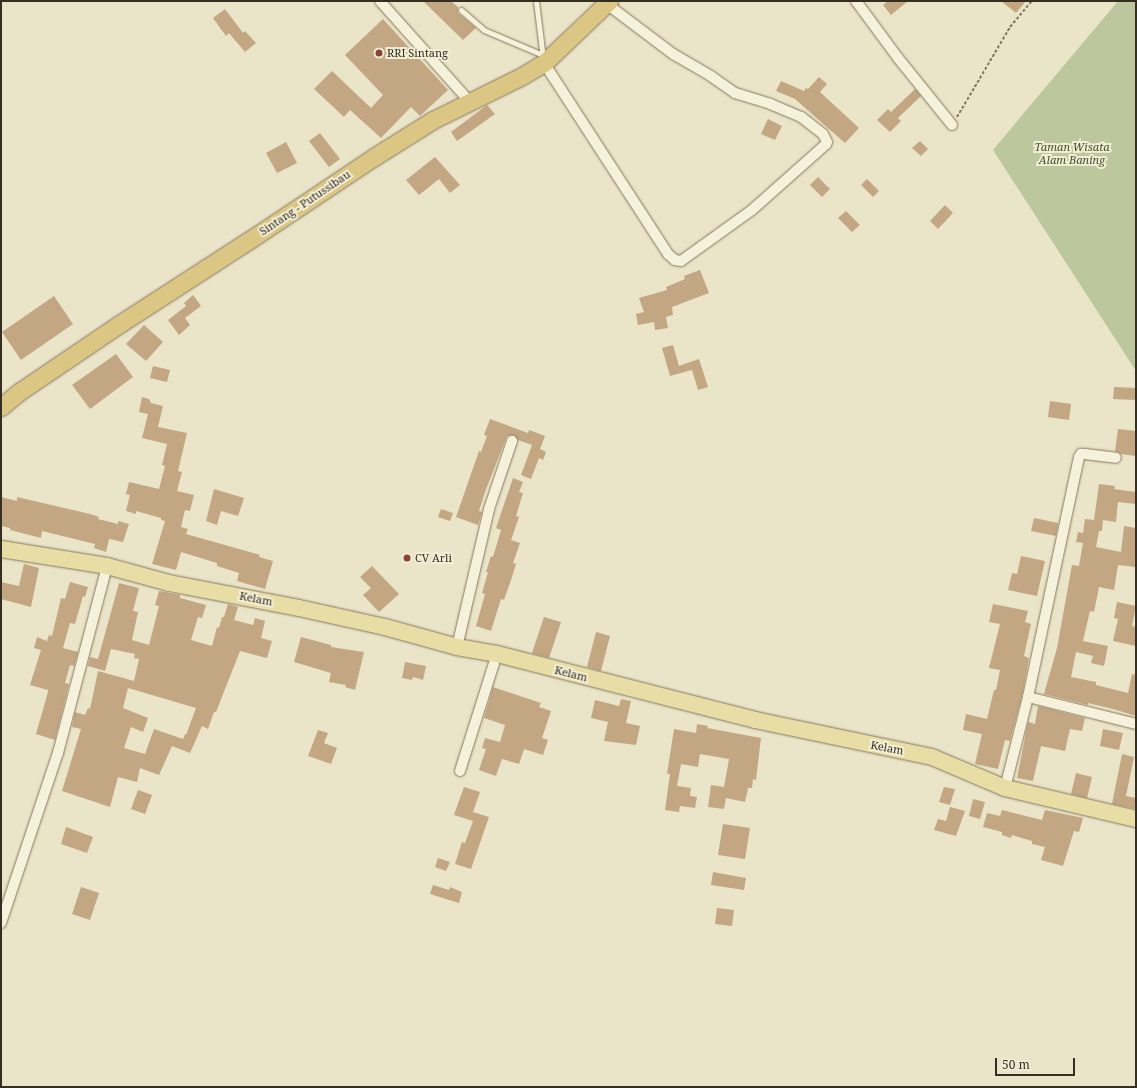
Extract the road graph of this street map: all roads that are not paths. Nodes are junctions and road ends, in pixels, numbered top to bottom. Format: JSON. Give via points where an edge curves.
{"nodes":[{"id":1,"x":380,"y":1,"type":"edge"},
{"id":2,"x":536,"y":1,"type":"edge"},
{"id":3,"x":856,"y":1,"type":"edge"},
{"id":4,"x":608,"y":2,"type":"edge"},
{"id":5,"x":461,"y":10,"type":"dead end"},
{"id":6,"x":543,"y":59,"type":"junction"},
{"id":7,"x":470,"y":102,"type":"junction"},
{"id":8,"x":952,"y":125,"type":"road end"},
{"id":9,"x":1,"y":407,"type":"edge"},
{"id":10,"x":512,"y":441,"type":"dead end"},
{"id":11,"x":1116,"y":458,"type":"dead end"},
{"id":12,"x":1,"y":549,"type":"edge"},
{"id":13,"x":107,"y":566,"type":"junction"},
{"id":14,"x":457,"y":647,"type":"junction"},
{"id":15,"x":497,"y":654,"type":"junction"},
{"id":16,"x":1028,"y":697,"type":"junction"},
{"id":17,"x":1136,"y":724,"type":"edge"},
{"id":18,"x":460,"y":771,"type":"dead end"},
{"id":19,"x":1005,"y":788,"type":"junction"},
{"id":20,"x":1136,"y":819,"type":"edge"},
{"id":21,"x":1,"y":923,"type":"edge"}],
"edges":[{"from":1,"to":7,"type":"street"},
{"from":2,"to":6,"type":"lane"},
{"from":3,"to":8,"type":"street"},
{"from":4,"to":6,"type":"highway","name":"Sintang - Putussibau"},
{"from":4,"to":6,"type":"street","via":[[673,54],[735,92],[801,117],[823,134],[826,144],[752,210],[681,261],[675,260],[668,254]]},
{"from":5,"to":6,"type":"lane","via":[[484,30]]},
{"from":6,"to":7,"type":"highway","name":"Sintang - Putussibau"},
{"from":7,"to":9,"type":"highway","name":"Sintang - Putussibau","via":[[433,120],[374,157],[111,330]]},
{"from":10,"to":14,"type":"street","via":[[489,510]]},
{"from":11,"to":16,"type":"street","via":[[1085,454],[1079,457]]},
{"from":12,"to":13,"type":"main road","name":"Kelam"},
{"from":13,"to":14,"type":"main road","name":"Kelam","via":[[169,583],[384,627]]},
{"from":13,"to":21,"type":"street","via":[[58,753]]},
{"from":14,"to":15,"type":"main road","name":"Kelam"},
{"from":15,"to":18,"type":"street"},
{"from":15,"to":19,"type":"main road","name":"Kelam","via":[[755,720],[932,757]]},
{"from":16,"to":17,"type":"street"},
{"from":16,"to":19,"type":"street"},
{"from":19,"to":20,"type":"main road","name":"Kelam"}]}
